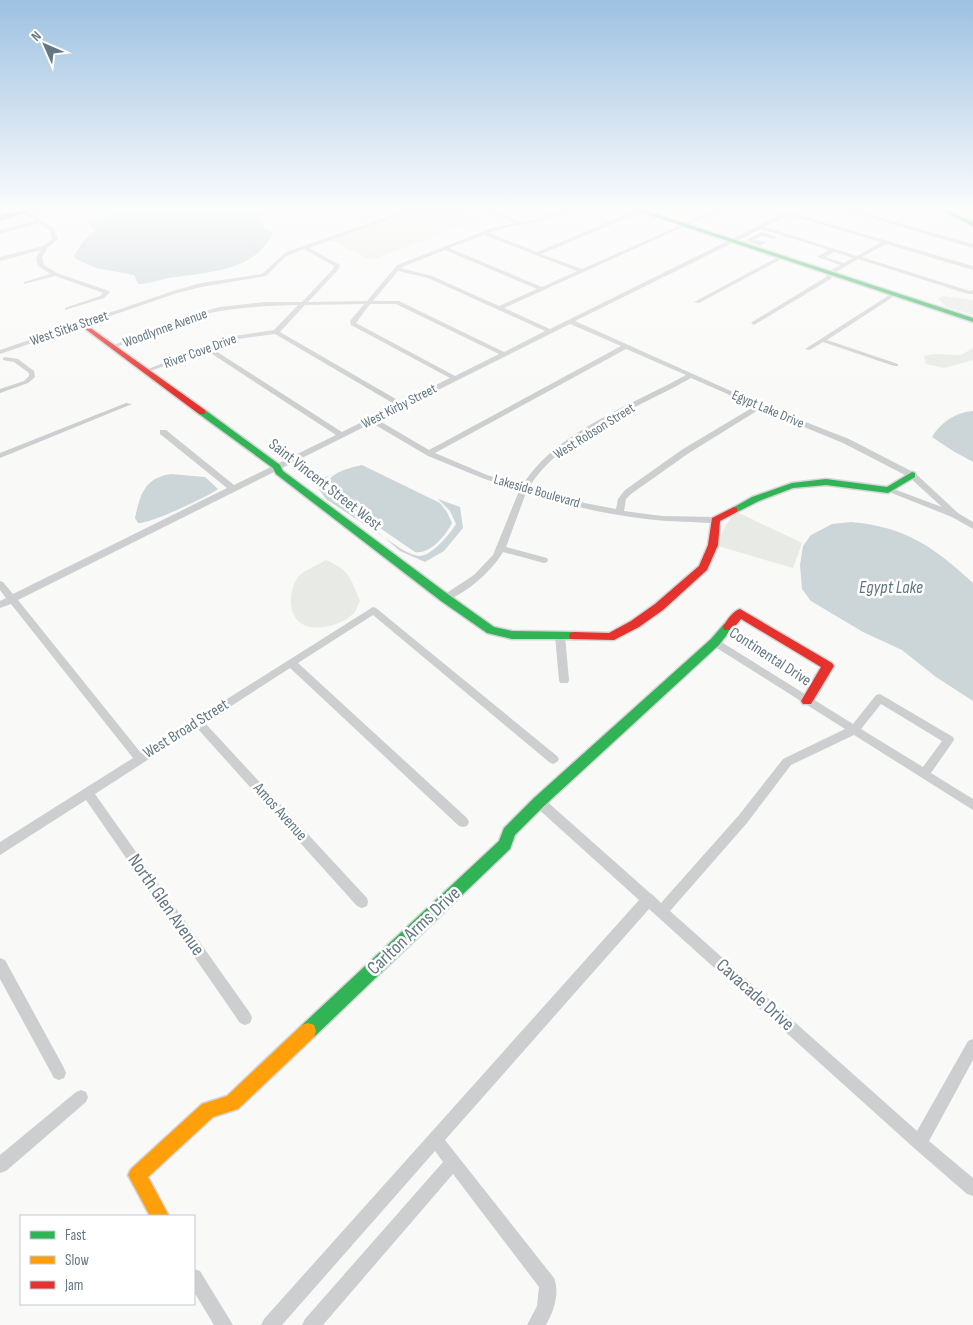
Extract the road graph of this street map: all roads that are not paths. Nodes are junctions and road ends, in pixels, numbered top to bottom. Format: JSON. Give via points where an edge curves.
{"nodes":[{"id":1,"x":48,"y":270,"type":"edge"},
{"id":2,"x":269,"y":270,"type":"edge"},
{"id":3,"x":335,"y":270,"type":"edge"},
{"id":4,"x":395,"y":270,"type":"edge"},
{"id":5,"x":400,"y":270,"type":"edge"},
{"id":6,"x":496,"y":270,"type":"edge"},
{"id":7,"x":578,"y":270,"type":"edge"},
{"id":8,"x":674,"y":270,"type":"edge"},
{"id":9,"x":758,"y":270,"type":"edge"},
{"id":10,"x":820,"y":270,"type":"edge"},
{"id":11,"x":836,"y":270,"type":"edge"},
{"id":12,"x":897,"y":270,"type":"edge"},
{"id":13,"x":581,"y":271,"type":"joint"},
{"id":14,"x":830,"y":273,"type":"junction"},
{"id":15,"x":56,"y":274,"type":"junction"},
{"id":16,"x":26,"y":283,"type":"dead end"},
{"id":17,"x":542,"y":289,"type":"junction"},
{"id":18,"x":971,"y":292,"type":"edge"},
{"id":19,"x":894,"y":294,"type":"junction"},
{"id":20,"x":697,"y":302,"type":"dead end"},
{"id":21,"x":303,"y":303,"type":"junction"},
{"id":22,"x":367,"y":303,"type":"junction"},
{"id":23,"x":500,"y":308,"type":"junction"},
{"id":24,"x":68,"y":309,"type":"dead end"},
{"id":25,"x":973,"y":320,"type":"edge"},
{"id":26,"x":570,"y":321,"type":"junction"},
{"id":27,"x":754,"y":323,"type":"dead end"},
{"id":28,"x":82,"y":324,"type":"junction"},
{"id":29,"x":550,"y":331,"type":"junction"},
{"id":30,"x":276,"y":332,"type":"junction"},
{"id":31,"x":822,"y":340,"type":"junction"},
{"id":32,"x":114,"y":346,"type":"junction"},
{"id":33,"x":626,"y":346,"type":"junction"},
{"id":34,"x":206,"y":347,"type":"junction"},
{"id":35,"x":808,"y":349,"type":"dead end"},
{"id":36,"x":0,"y":352,"type":"edge"},
{"id":37,"x":504,"y":354,"type":"junction"},
{"id":38,"x":4,"y":359,"type":"dead end"},
{"id":39,"x":896,"y":366,"type":"dead end"},
{"id":40,"x":146,"y":370,"type":"junction"},
{"id":41,"x":691,"y":375,"type":"junction"},
{"id":42,"x":454,"y":378,"type":"junction"},
{"id":43,"x":0,"y":391,"type":"edge"},
{"id":44,"x":128,"y":404,"type":"dead end"},
{"id":45,"x":401,"y":405,"type":"junction"},
{"id":46,"x":760,"y":406,"type":"junction"},
{"id":47,"x":372,"y":420,"type":"junction"},
{"id":48,"x":163,"y":432,"type":"dead end"},
{"id":49,"x":342,"y":435,"type":"junction"},
{"id":50,"x":430,"y":453,"type":"junction"},
{"id":51,"x":0,"y":456,"type":"edge"},
{"id":52,"x":277,"y":467,"type":"junction"},
{"id":53,"x":912,"y":475,"type":"junction"},
{"id":54,"x":233,"y":489,"type":"junction"},
{"id":55,"x":524,"y":490,"type":"junction"},
{"id":56,"x":888,"y":490,"type":"junction"},
{"id":57,"x":620,"y":512,"type":"junction"},
{"id":58,"x":955,"y":515,"type":"junction"},
{"id":59,"x":715,"y":520,"type":"junction"},
{"id":60,"x":973,"y":526,"type":"edge"},
{"id":61,"x":501,"y":550,"type":"junction"},
{"id":62,"x":544,"y":560,"type":"dead end"},
{"id":63,"x":0,"y":584,"type":"edge"},
{"id":64,"x":446,"y":598,"type":"junction"},
{"id":65,"x":11,"y":599,"type":"junction"},
{"id":66,"x":0,"y":604,"type":"edge"},
{"id":67,"x":560,"y":636,"type":"junction"},
{"id":68,"x":715,"y":642,"type":"junction"},
{"id":69,"x":291,"y":663,"type":"junction"},
{"id":70,"x":564,"y":680,"type":"dead end"},
{"id":71,"x":807,"y":701,"type":"junction"},
{"id":72,"x":198,"y":722,"type":"junction"},
{"id":73,"x":854,"y":730,"type":"junction"},
{"id":74,"x":140,"y":759,"type":"junction"},
{"id":75,"x":553,"y":759,"type":"dead end"},
{"id":76,"x":924,"y":774,"type":"junction"},
{"id":77,"x":88,"y":793,"type":"junction"},
{"id":78,"x":539,"y":802,"type":"junction"},
{"id":79,"x":973,"y":805,"type":"edge"},
{"id":80,"x":463,"y":822,"type":"dead end"},
{"id":81,"x":0,"y":849,"type":"edge"},
{"id":82,"x":649,"y":899,"type":"junction"},
{"id":83,"x":362,"y":902,"type":"dead end"},
{"id":84,"x":662,"y":911,"type":"junction"},
{"id":85,"x":0,"y":965,"type":"edge"},
{"id":86,"x":245,"y":1018,"type":"dead end"},
{"id":87,"x":973,"y":1046,"type":"edge"},
{"id":88,"x":59,"y":1073,"type":"dead end"},
{"id":89,"x":82,"y":1097,"type":"dead end"},
{"id":90,"x":435,"y":1138,"type":"junction"},
{"id":91,"x":919,"y":1143,"type":"junction"},
{"id":92,"x":454,"y":1162,"type":"junction"},
{"id":93,"x":0,"y":1165,"type":"edge"},
{"id":94,"x":973,"y":1188,"type":"edge"},
{"id":95,"x":159,"y":1215,"type":"edge"},
{"id":96,"x":195,"y":1279,"type":"edge"},
{"id":97,"x":224,"y":1325,"type":"edge"},
{"id":98,"x":270,"y":1325,"type":"edge"},
{"id":99,"x":311,"y":1325,"type":"edge"},
{"id":100,"x":536,"y":1325,"type":"edge"}],
"edges":[{"from":1,"to":15,"type":"street"},
{"from":2,"to":28,"type":"street","name":"West Sitka Street","via":[[264,275],[187,288]]},
{"from":3,"to":21,"type":"street"},
{"from":4,"to":22,"type":"street"},
{"from":5,"to":23,"type":"street","via":[[430,277]]},
{"from":6,"to":17,"type":"street"},
{"from":7,"to":13,"type":"street"},
{"from":8,"to":26,"type":"street","name":"West Kirby Street"},
{"from":9,"to":20,"type":"street"},
{"from":10,"to":14,"type":"street"},
{"from":11,"to":14,"type":"street"},
{"from":12,"to":18,"type":"street"},
{"from":13,"to":17,"type":"street"},
{"from":14,"to":19,"type":"street"},
{"from":14,"to":27,"type":"street","via":[[829,278]]},
{"from":15,"to":16,"type":"street"},
{"from":15,"to":24,"type":"street","via":[[107,292],[102,297]]},
{"from":17,"to":23,"type":"street"},
{"from":19,"to":25,"type":"street"},
{"from":19,"to":31,"type":"street"},
{"from":21,"to":22,"type":"street","name":"Woodlynne Avenue"},
{"from":21,"to":30,"type":"street"},
{"from":21,"to":32,"type":"street","name":"Woodlynne Avenue","via":[[211,311]]},
{"from":22,"to":37,"type":"street","name":"Woodlynne Avenue","via":[[403,304]]},
{"from":22,"to":42,"type":"street","via":[[353,324]]},
{"from":23,"to":29,"type":"street"},
{"from":26,"to":29,"type":"street","name":"West Kirby Street"},
{"from":26,"to":33,"type":"street","name":"Egypt Lake Drive"},
{"from":28,"to":32,"type":"street","name":"Saint Vincent Street West"},
{"from":28,"to":36,"type":"street","name":"West Sitka Street"},
{"from":29,"to":37,"type":"street","name":"West Kirby Street"},
{"from":30,"to":34,"type":"street","name":"River Cove Drive","via":[[236,336]]},
{"from":30,"to":45,"type":"street"},
{"from":31,"to":35,"type":"street"},
{"from":31,"to":39,"type":"street"},
{"from":32,"to":40,"type":"street","name":"Saint Vincent Street West"},
{"from":33,"to":41,"type":"street","name":"Egypt Lake Drive"},
{"from":33,"to":50,"type":"street"},
{"from":34,"to":40,"type":"street","name":"River Cove Drive"},
{"from":34,"to":49,"type":"street"},
{"from":37,"to":42,"type":"street","name":"West Kirby Street"},
{"from":38,"to":43,"type":"street","via":[[16,360],[32,372],[32,377]]},
{"from":40,"to":52,"type":"street","name":"Saint Vincent Street West"},
{"from":41,"to":46,"type":"street","name":"Egypt Lake Drive"},
{"from":41,"to":55,"type":"street","name":"West Robson Street","via":[[572,442],[535,472]]},
{"from":42,"to":45,"type":"street","name":"West Kirby Street"},
{"from":44,"to":51,"type":"street"},
{"from":45,"to":47,"type":"street","name":"West Kirby Street"},
{"from":46,"to":53,"type":"street","name":"Egypt Lake Drive","via":[[846,441]]},
{"from":46,"to":57,"type":"street","via":[[686,451],[628,492],[622,499]]},
{"from":47,"to":49,"type":"street","name":"West Kirby Street"},
{"from":47,"to":50,"type":"street","name":"Lakeside Boulevard"},
{"from":48,"to":54,"type":"street"},
{"from":49,"to":52,"type":"street","name":"West Kirby Street"},
{"from":50,"to":55,"type":"street","name":"Lakeside Boulevard"},
{"from":52,"to":54,"type":"street","name":"West Kirby Street"},
{"from":52,"to":64,"type":"street","name":"Saint Vincent Street West","via":[[279,472]]},
{"from":53,"to":56,"type":"street"},
{"from":53,"to":58,"type":"street","name":"Egypt Lake Drive"},
{"from":54,"to":65,"type":"street","name":"West Kirby Street"},
{"from":55,"to":57,"type":"street","name":"Lakeside Boulevard"},
{"from":55,"to":61,"type":"street","name":"West Robson Street"},
{"from":56,"to":58,"type":"street","name":"Egypt Lake Drive"},
{"from":56,"to":59,"type":"street","via":[[835,481],[797,484],[756,497]]},
{"from":57,"to":59,"type":"street","name":"Lakeside Boulevard","via":[[656,518]]},
{"from":58,"to":60,"type":"street","name":"Egypt Lake Drive"},
{"from":59,"to":67,"type":"street","name":"Saint Vincent Street West","via":[[716,532],[703,568],[637,623],[610,637]]},
{"from":61,"to":62,"type":"street"},
{"from":61,"to":64,"type":"street","name":"West Robson Street","via":[[478,577]]},
{"from":63,"to":65,"type":"street"},
{"from":64,"to":67,"type":"street","name":"Saint Vincent Street West","via":[[491,630],[512,635]]},
{"from":65,"to":66,"type":"street","name":"West Kirby Street"},
{"from":65,"to":74,"type":"street"},
{"from":67,"to":70,"type":"street"},
{"from":68,"to":71,"type":"street","name":"Continental Drive"},
{"from":68,"to":71,"type":"street","name":"Continental Drive","via":[[740,613],[828,666]]},
{"from":68,"to":78,"type":"street","name":"Carlton Arms Drive"},
{"from":69,"to":72,"type":"street","name":"West Broad Street"},
{"from":69,"to":75,"type":"street","name":"West Broad Street","via":[[373,610]]},
{"from":69,"to":80,"type":"street"},
{"from":71,"to":73,"type":"street","name":"Continental Drive"},
{"from":72,"to":74,"type":"street","name":"West Broad Street"},
{"from":72,"to":83,"type":"street","name":"Amos Avenue"},
{"from":73,"to":76,"type":"street","name":"Continental Drive"},
{"from":73,"to":76,"type":"street","via":[[880,698],[948,740]]},
{"from":73,"to":84,"type":"street","via":[[787,762]]},
{"from":74,"to":77,"type":"street","name":"West Broad Street"},
{"from":76,"to":79,"type":"street","name":"Continental Drive"},
{"from":77,"to":81,"type":"street","name":"West Broad Street"},
{"from":77,"to":86,"type":"street","name":"North Glen Avenue"},
{"from":78,"to":82,"type":"street","name":"Cavacade Drive"},
{"from":78,"to":95,"type":"street","name":"Carlton Arms Drive","via":[[509,832],[504,845],[232,1103],[208,1110],[137,1175]]},
{"from":82,"to":84,"type":"street","name":"Cavacade Drive"},
{"from":82,"to":90,"type":"street"},
{"from":84,"to":91,"type":"street","name":"Cavacade Drive"},
{"from":85,"to":88,"type":"street"},
{"from":87,"to":91,"type":"street"},
{"from":89,"to":93,"type":"street"},
{"from":90,"to":92,"type":"street"},
{"from":90,"to":98,"type":"street"},
{"from":91,"to":94,"type":"street","name":"Cavacade Drive"},
{"from":92,"to":99,"type":"street"},
{"from":92,"to":100,"type":"street","via":[[548,1284],[549,1297]]},
{"from":96,"to":97,"type":"street"}]}
